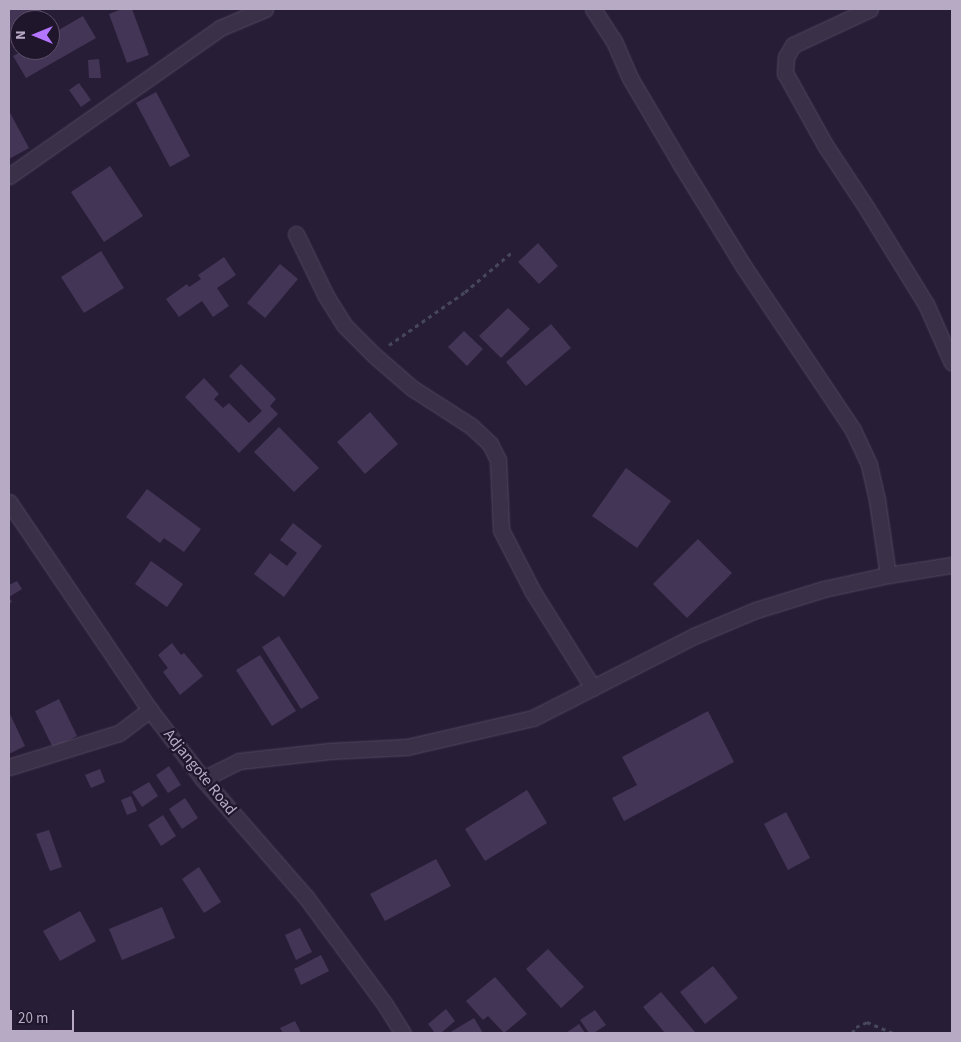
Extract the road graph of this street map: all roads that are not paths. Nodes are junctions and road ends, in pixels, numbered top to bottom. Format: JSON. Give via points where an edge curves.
{"nodes":[{"id":1,"x":265,"y":9,"type":"edge"},
{"id":2,"x":593,"y":9,"type":"edge"},
{"id":3,"x":870,"y":9,"type":"edge"},
{"id":4,"x":9,"y":176,"type":"edge"},
{"id":5,"x":296,"y":234,"type":"dead end"},
{"id":6,"x":952,"y":363,"type":"edge"},
{"id":7,"x":9,"y":502,"type":"edge"},
{"id":8,"x":952,"y":565,"type":"edge"},
{"id":9,"x":888,"y":575,"type":"junction"},
{"id":10,"x":594,"y":688,"type":"junction"},
{"id":11,"x":150,"y":710,"type":"junction"},
{"id":12,"x":9,"y":767,"type":"edge"},
{"id":13,"x":203,"y":779,"type":"junction"},
{"id":14,"x":403,"y":1033,"type":"edge"}],
"edges":[{"from":1,"to":4,"type":"street","via":[[220,28]]},
{"from":2,"to":9,"type":"street","via":[[714,219],[853,430],[869,465]]},
{"from":3,"to":6,"type":"street","via":[[793,45],[786,57],[785,73],[825,145],[926,304]]},
{"from":5,"to":10,"type":"street","via":[[344,325],[412,388],[471,426],[490,444],[498,460],[501,530],[533,592]]},
{"from":7,"to":11,"type":"street","name":"Adjangote Road"},
{"from":8,"to":9,"type":"street"},
{"from":9,"to":10,"type":"street","via":[[824,588],[756,610],[694,636]]},
{"from":10,"to":13,"type":"street","via":[[533,718],[407,747],[329,751],[239,762]]},
{"from":11,"to":12,"type":"street","via":[[119,733]]},
{"from":11,"to":13,"type":"street","name":"Adjangote Road"},
{"from":13,"to":14,"type":"street","name":"Adjangote Road","via":[[306,897]]}]}
